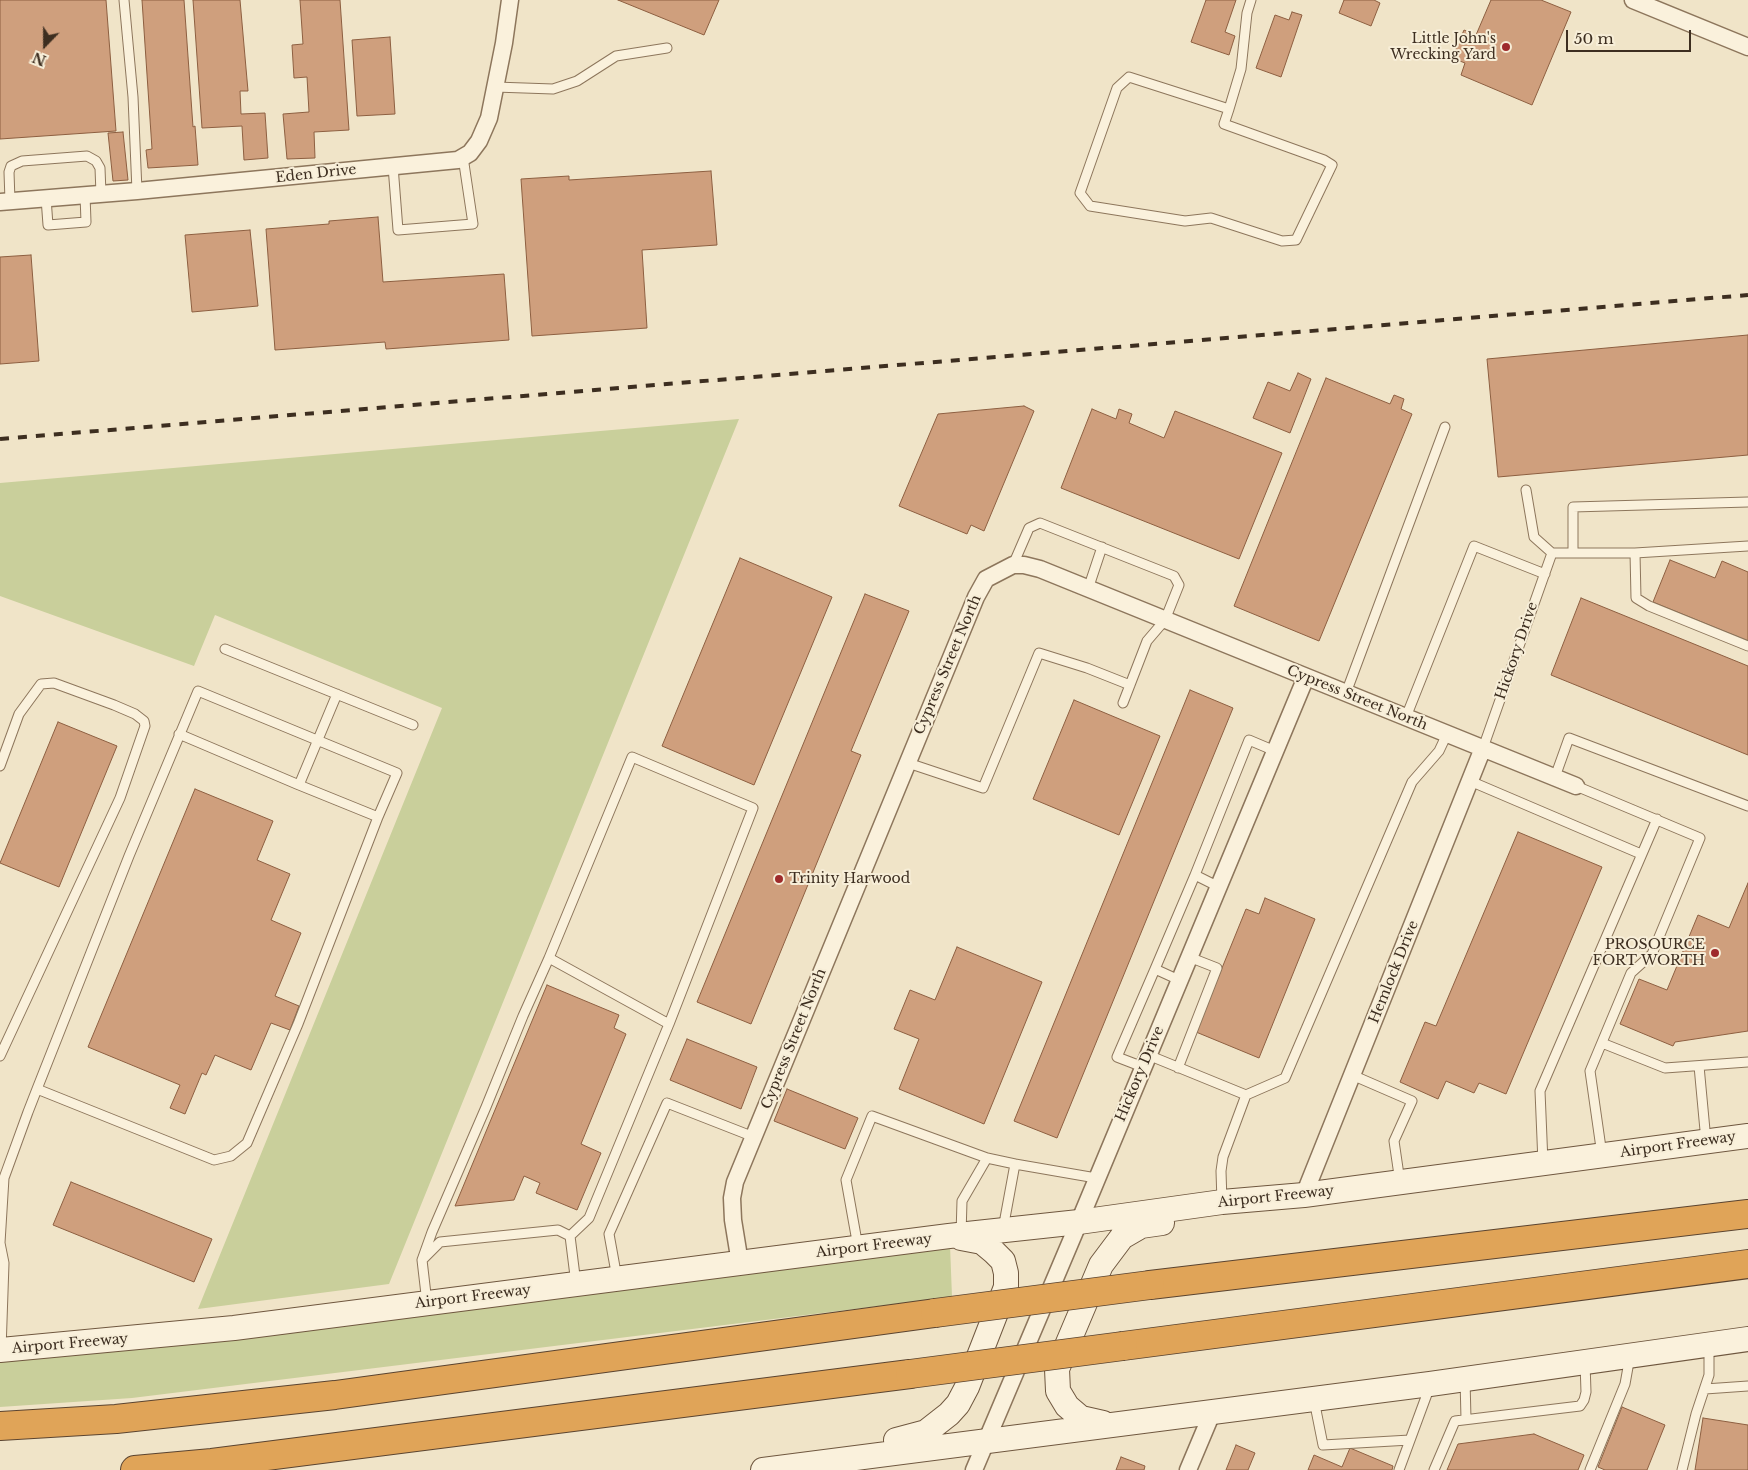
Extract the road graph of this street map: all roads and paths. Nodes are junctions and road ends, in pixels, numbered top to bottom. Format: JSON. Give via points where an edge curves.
{"nodes":[{"id":1,"x":124,"y":0,"type":"edge"},
{"id":2,"x":510,"y":0,"type":"edge"},
{"id":3,"x":1251,"y":0,"type":"edge"},
{"id":4,"x":1633,"y":0,"type":"edge"},
{"id":5,"x":1748,"y":47,"type":"edge"},
{"id":6,"x":667,"y":48,"type":"dead end"},
{"id":7,"x":495,"y":87,"type":"junction"},
{"id":8,"x":1229,"y":109,"type":"junction"},
{"id":9,"x":463,"y":158,"type":"junction"},
{"id":10,"x":393,"y":166,"type":"junction"},
{"id":11,"x":138,"y":192,"type":"junction"},
{"id":12,"x":93,"y":195,"type":"junction"},
{"id":13,"x":46,"y":198,"type":"junction"},
{"id":14,"x":5,"y":202,"type":"edge"},
{"id":15,"x":1445,"y":427,"type":"dead end"},
{"id":16,"x":1526,"y":490,"type":"dead end"},
{"id":17,"x":1748,"y":502,"type":"edge"},
{"id":18,"x":1748,"y":546,"type":"edge"},
{"id":19,"x":1102,"y":547,"type":"junction"},
{"id":20,"x":1552,"y":553,"type":"junction"},
{"id":21,"x":1573,"y":553,"type":"junction"},
{"id":22,"x":1635,"y":553,"type":"junction"},
{"id":23,"x":1013,"y":565,"type":"junction"},
{"id":24,"x":1545,"y":574,"type":"junction"},
{"id":25,"x":1088,"y":589,"type":"junction"},
{"id":26,"x":1165,"y":620,"type":"junction"},
{"id":27,"x":1748,"y":646,"type":"edge"},
{"id":28,"x":226,"y":649,"type":"dead end"},
{"id":29,"x":1306,"y":677,"type":"junction"},
{"id":30,"x":1130,"y":685,"type":"junction"},
{"id":31,"x":1346,"y":693,"type":"junction"},
{"id":32,"x":337,"y":694,"type":"junction"},
{"id":33,"x":1123,"y":704,"type":"dead end"},
{"id":34,"x":1406,"y":717,"type":"junction"},
{"id":35,"x":414,"y":725,"type":"dead end"},
{"id":36,"x":179,"y":734,"type":"junction"},
{"id":37,"x":1447,"y":734,"type":"junction"},
{"id":38,"x":317,"y":741,"type":"junction"},
{"id":39,"x":1483,"y":748,"type":"junction"},
{"id":40,"x":1275,"y":751,"type":"junction"},
{"id":41,"x":908,"y":763,"type":"junction"},
{"id":42,"x":0,"y":766,"type":"edge"},
{"id":43,"x":1555,"y":777,"type":"junction"},
{"id":44,"x":1470,"y":781,"type":"junction"},
{"id":45,"x":299,"y":785,"type":"junction"},
{"id":46,"x":1576,"y":786,"type":"joint"},
{"id":47,"x":1748,"y":806,"type":"edge"},
{"id":48,"x":378,"y":817,"type":"junction"},
{"id":49,"x":1657,"y":819,"type":"junction"},
{"id":50,"x":1642,"y":854,"type":"junction"},
{"id":51,"x":1195,"y":876,"type":"junction"},
{"id":52,"x":1219,"y":886,"type":"junction"},
{"id":53,"x":1189,"y":957,"type":"junction"},
{"id":54,"x":549,"y":958,"type":"junction"},
{"id":55,"x":1155,"y":970,"type":"junction"},
{"id":56,"x":1179,"y":980,"type":"junction"},
{"id":57,"x":669,"y":1024,"type":"junction"},
{"id":58,"x":1602,"y":1042,"type":"junction"},
{"id":59,"x":0,"y":1056,"type":"edge"},
{"id":60,"x":1146,"y":1061,"type":"junction"},
{"id":61,"x":1748,"y":1062,"type":"edge"},
{"id":62,"x":1698,"y":1066,"type":"junction"},
{"id":63,"x":1178,"y":1068,"type":"junction"},
{"id":64,"x":1352,"y":1075,"type":"junction"},
{"id":65,"x":37,"y":1090,"type":"junction"},
{"id":66,"x":1246,"y":1095,"type":"junction"},
{"id":67,"x":1748,"y":1136,"type":"edge"},
{"id":68,"x":754,"y":1137,"type":"junction"},
{"id":69,"x":1706,"y":1141,"type":"junction"},
{"id":70,"x":1602,"y":1155,"type":"junction"},
{"id":71,"x":987,"y":1158,"type":"junction"},
{"id":72,"x":1543,"y":1163,"type":"junction"},
{"id":73,"x":1015,"y":1164,"type":"junction"},
{"id":74,"x":1096,"y":1178,"type":"junction"},
{"id":75,"x":1400,"y":1182,"type":"junction"},
{"id":76,"x":1304,"y":1195,"type":"junction"},
{"id":77,"x":1222,"y":1202,"type":"junction"},
{"id":78,"x":1748,"y":1214,"type":"edge"},
{"id":79,"x":1079,"y":1222,"type":"junction"},
{"id":80,"x":1003,"y":1230,"type":"junction"},
{"id":81,"x":955,"y":1235,"type":"junction"},
{"id":82,"x":570,"y":1236,"type":"junction"},
{"id":83,"x":858,"y":1248,"type":"junction"},
{"id":84,"x":422,"y":1260,"type":"junction"},
{"id":85,"x":740,"y":1263,"type":"junction"},
{"id":86,"x":1748,"y":1264,"type":"edge"},
{"id":87,"x":617,"y":1279,"type":"junction"},
{"id":88,"x":576,"y":1284,"type":"junction"},
{"id":89,"x":427,"y":1303,"type":"junction"},
{"id":90,"x":1748,"y":1339,"type":"edge"},
{"id":91,"x":1709,"y":1344,"type":"junction"},
{"id":92,"x":0,"y":1350,"type":"edge"},
{"id":93,"x":1630,"y":1356,"type":"junction"},
{"id":94,"x":1585,"y":1362,"type":"junction"},
{"id":95,"x":1465,"y":1379,"type":"junction"},
{"id":96,"x":1430,"y":1384,"type":"junction"},
{"id":97,"x":1748,"y":1386,"type":"edge"},
{"id":98,"x":1705,"y":1388,"type":"junction"},
{"id":99,"x":1314,"y":1399,"type":"junction"},
{"id":100,"x":1212,"y":1413,"type":"junction"},
{"id":101,"x":1466,"y":1419,"type":"junction"},
{"id":102,"x":0,"y":1426,"type":"edge"},
{"id":103,"x":1112,"y":1426,"type":"junction"},
{"id":104,"x":986,"y":1440,"type":"junction"},
{"id":105,"x":1410,"y":1440,"type":"junction"},
{"id":106,"x":771,"y":1469,"type":"edge"},
{"id":107,"x":135,"y":1470,"type":"edge"},
{"id":108,"x":974,"y":1470,"type":"edge"},
{"id":109,"x":1188,"y":1470,"type":"edge"},
{"id":110,"x":1399,"y":1470,"type":"edge"},
{"id":111,"x":1434,"y":1470,"type":"edge"},
{"id":112,"x":1590,"y":1470,"type":"edge"},
{"id":113,"x":1682,"y":1470,"type":"edge"}],
"edges":[{"from":1,"to":11,"type":"lane"},
{"from":2,"to":7,"type":"street"},
{"from":3,"to":8,"type":"lane","via":[[1241,69]]},
{"from":4,"to":5,"type":"street"},
{"from":6,"to":7,"type":"lane","via":[[616,56],[577,81],[553,88]]},
{"from":7,"to":9,"type":"street","via":[[489,118],[479,141]]},
{"from":8,"to":8,"type":"lane","via":[[1224,124],[1332,165],[1296,240],[1282,240],[1211,218],[1185,221],[1090,206],[1080,193],[1117,88],[1129,77]]},
{"from":9,"to":10,"type":"street","name":"Eden Drive"},
{"from":9,"to":10,"type":"lane","via":[[473,224],[398,230]]},
{"from":10,"to":11,"type":"street","name":"Eden Drive"},
{"from":11,"to":12,"type":"street","name":"Eden Drive"},
{"from":12,"to":13,"type":"street","name":"Eden Drive"},
{"from":12,"to":13,"type":"lane","via":[[86,222],[48,225]]},
{"from":12,"to":14,"type":"lane","via":[[100,168],[87,156],[22,161],[11,166]]},
{"from":13,"to":14,"type":"street","name":"Eden Drive"},
{"from":15,"to":31,"type":"lane"},
{"from":16,"to":20,"type":"lane","via":[[1534,536]]},
{"from":17,"to":21,"type":"lane","via":[[1573,507]]},
{"from":18,"to":22,"type":"lane"},
{"from":19,"to":23,"type":"lane","via":[[1040,523],[1029,528]]},
{"from":19,"to":25,"type":"lane"},
{"from":19,"to":26,"type":"lane","via":[[1174,576],[1179,585]]},
{"from":20,"to":21,"type":"lane"},
{"from":20,"to":24,"type":"lane","name":"Hickory Drive"},
{"from":21,"to":22,"type":"lane"},
{"from":22,"to":27,"type":"lane","via":[[1636,598]]},
{"from":23,"to":25,"type":"street","name":"Cypress Street North","via":[[1040,569]]},
{"from":23,"to":41,"type":"street","name":"Cypress Street North","via":[[986,578]]},
{"from":24,"to":34,"type":"lane","via":[[1474,546]]},
{"from":24,"to":39,"type":"lane","name":"Hickory Drive"},
{"from":25,"to":26,"type":"street","name":"Cypress Street North"},
{"from":26,"to":29,"type":"street","name":"Cypress Street North"},
{"from":26,"to":30,"type":"lane","via":[[1147,641]]},
{"from":28,"to":32,"type":"lane"},
{"from":29,"to":31,"type":"street","name":"Cypress Street North"},
{"from":29,"to":40,"type":"street","name":"Hickory Drive"},
{"from":30,"to":33,"type":"lane"},
{"from":30,"to":41,"type":"lane","via":[[1039,654],[983,788]]},
{"from":31,"to":34,"type":"street","name":"Cypress Street North"},
{"from":32,"to":35,"type":"lane"},
{"from":32,"to":38,"type":"lane"},
{"from":34,"to":37,"type":"street","name":"Cypress Street North"},
{"from":36,"to":38,"type":"lane","via":[[198,690]]},
{"from":36,"to":45,"type":"lane"},
{"from":36,"to":65,"type":"lane"},
{"from":37,"to":39,"type":"street","name":"Cypress Street North"},
{"from":37,"to":66,"type":"lane","via":[[1438,751],[1412,782],[1285,1078]]},
{"from":38,"to":45,"type":"lane"},
{"from":38,"to":48,"type":"lane","via":[[397,773]]},
{"from":39,"to":43,"type":"street","name":"Cypress Street North"},
{"from":39,"to":44,"type":"street","name":"Hemlock Drive"},
{"from":40,"to":51,"type":"lane","via":[[1249,740]]},
{"from":40,"to":52,"type":"street","name":"Hickory Drive"},
{"from":41,"to":68,"type":"street","name":"Cypress Street North"},
{"from":42,"to":59,"type":"lane","via":[[19,714],[41,684],[54,683],[114,705],[144,721],[120,798]]},
{"from":43,"to":46,"type":"street","name":"Cypress Street North"},
{"from":43,"to":47,"type":"lane","via":[[1569,738]]},
{"from":44,"to":50,"type":"lane"},
{"from":44,"to":64,"type":"street","name":"Hemlock Drive"},
{"from":45,"to":48,"type":"lane"},
{"from":46,"to":49,"type":"lane"},
{"from":48,"to":65,"type":"lane","via":[[298,1024],[251,1134],[247,1143],[231,1156],[214,1160]]},
{"from":49,"to":50,"type":"lane"},
{"from":49,"to":58,"type":"lane","via":[[1700,838],[1652,954],[1631,973]]},
{"from":50,"to":72,"type":"lane","via":[[1540,1091]]},
{"from":51,"to":52,"type":"lane"},
{"from":51,"to":55,"type":"lane"},
{"from":52,"to":53,"type":"street","name":"Hickory Drive"},
{"from":53,"to":56,"type":"street","name":"Hickory Drive"},
{"from":53,"to":63,"type":"lane","via":[[1217,968]]},
{"from":54,"to":57,"type":"lane"},
{"from":54,"to":57,"type":"lane","via":[[632,757],[753,808]]},
{"from":54,"to":84,"type":"lane"},
{"from":55,"to":56,"type":"lane"},
{"from":55,"to":60,"type":"lane","via":[[1117,1057]]},
{"from":56,"to":60,"type":"street","name":"Hickory Drive"},
{"from":57,"to":82,"type":"lane","via":[[589,1218]]},
{"from":58,"to":62,"type":"lane","via":[[1665,1068]]},
{"from":58,"to":70,"type":"lane","via":[[1590,1071]]},
{"from":60,"to":63,"type":"lane"},
{"from":60,"to":74,"type":"street","name":"Hickory Drive"},
{"from":61,"to":62,"type":"lane"},
{"from":62,"to":69,"type":"lane"},
{"from":63,"to":66,"type":"lane"},
{"from":64,"to":75,"type":"lane","via":[[1412,1101],[1394,1141]]},
{"from":64,"to":76,"type":"street","name":"Hemlock Drive"},
{"from":65,"to":92,"type":"lane","via":[[4,1178]]},
{"from":66,"to":77,"type":"lane","via":[[1223,1157]]},
{"from":67,"to":69,"type":"main road","name":"Airport Freeway"},
{"from":68,"to":85,"type":"street","name":"Cypress Street North","via":[[735,1182],[732,1198]]},
{"from":68,"to":87,"type":"lane","via":[[667,1103],[609,1234]]},
{"from":69,"to":70,"type":"main road","name":"Airport Freeway"},
{"from":70,"to":72,"type":"main road","name":"Airport Freeway"},
{"from":71,"to":73,"type":"lane"},
{"from":71,"to":81,"type":"lane","via":[[962,1201]]},
{"from":71,"to":83,"type":"lane","via":[[872,1116],[846,1180]]},
{"from":72,"to":75,"type":"main road","name":"Airport Freeway"},
{"from":73,"to":74,"type":"lane"},
{"from":73,"to":80,"type":"lane"},
{"from":74,"to":79,"type":"street","name":"Hickory Drive"},
{"from":75,"to":76,"type":"main road","name":"Airport Freeway"},
{"from":76,"to":77,"type":"main road","name":"Airport Freeway"},
{"from":77,"to":79,"type":"main road","name":"Airport Freeway"},
{"from":77,"to":103,"type":"main road","via":[[1207,1216],[1141,1226],[1122,1237],[1101,1265],[1057,1369],[1058,1391],[1067,1406],[1081,1418]]},
{"from":78,"to":102,"type":"highway","bridge":true,"via":[[1150,1285],[335,1395],[116,1419]]},
{"from":79,"to":80,"type":"main road","name":"Airport Freeway"},
{"from":79,"to":104,"type":"street","name":"Hickory Drive"},
{"from":80,"to":81,"type":"main road","name":"Airport Freeway"},
{"from":81,"to":83,"type":"main road","name":"Airport Freeway"},
{"from":81,"to":106,"type":"main road","via":[[982,1242],[1003,1261],[1006,1273],[1006,1287],[958,1404],[926,1432]]},
{"from":82,"to":84,"type":"lane","via":[[558,1230],[440,1242]]},
{"from":82,"to":88,"type":"lane"},
{"from":83,"to":85,"type":"main road","name":"Airport Freeway"},
{"from":84,"to":89,"type":"lane"},
{"from":85,"to":87,"type":"main road","name":"Airport Freeway"},
{"from":86,"to":107,"type":"highway","bridge":true,"via":[[910,1374]]},
{"from":87,"to":88,"type":"main road","name":"Airport Freeway"},
{"from":88,"to":89,"type":"main road","name":"Airport Freeway"},
{"from":89,"to":92,"type":"main road","name":"Airport Freeway","via":[[234,1328]]},
{"from":90,"to":91,"type":"main road"},
{"from":91,"to":93,"type":"main road"},
{"from":91,"to":98,"type":"lane","via":[[1709,1375]]},
{"from":93,"to":94,"type":"main road"},
{"from":93,"to":112,"type":"lane","via":[[1625,1384]]},
{"from":94,"to":95,"type":"main road"},
{"from":94,"to":101,"type":"lane","via":[[1586,1392],[1580,1406]]},
{"from":95,"to":96,"type":"main road"},
{"from":95,"to":101,"type":"lane"},
{"from":96,"to":99,"type":"main road"},
{"from":96,"to":105,"type":"lane"},
{"from":97,"to":98,"type":"lane"},
{"from":98,"to":113,"type":"lane"},
{"from":99,"to":100,"type":"main road"},
{"from":99,"to":105,"type":"lane","via":[[1323,1444]]},
{"from":100,"to":103,"type":"main road"},
{"from":100,"to":109,"type":"street"},
{"from":101,"to":111,"type":"lane","via":[[1455,1420]]},
{"from":103,"to":104,"type":"main road"},
{"from":104,"to":106,"type":"main road"},
{"from":104,"to":108,"type":"street","name":"Hickory Drive"},
{"from":105,"to":110,"type":"lane"}]}
